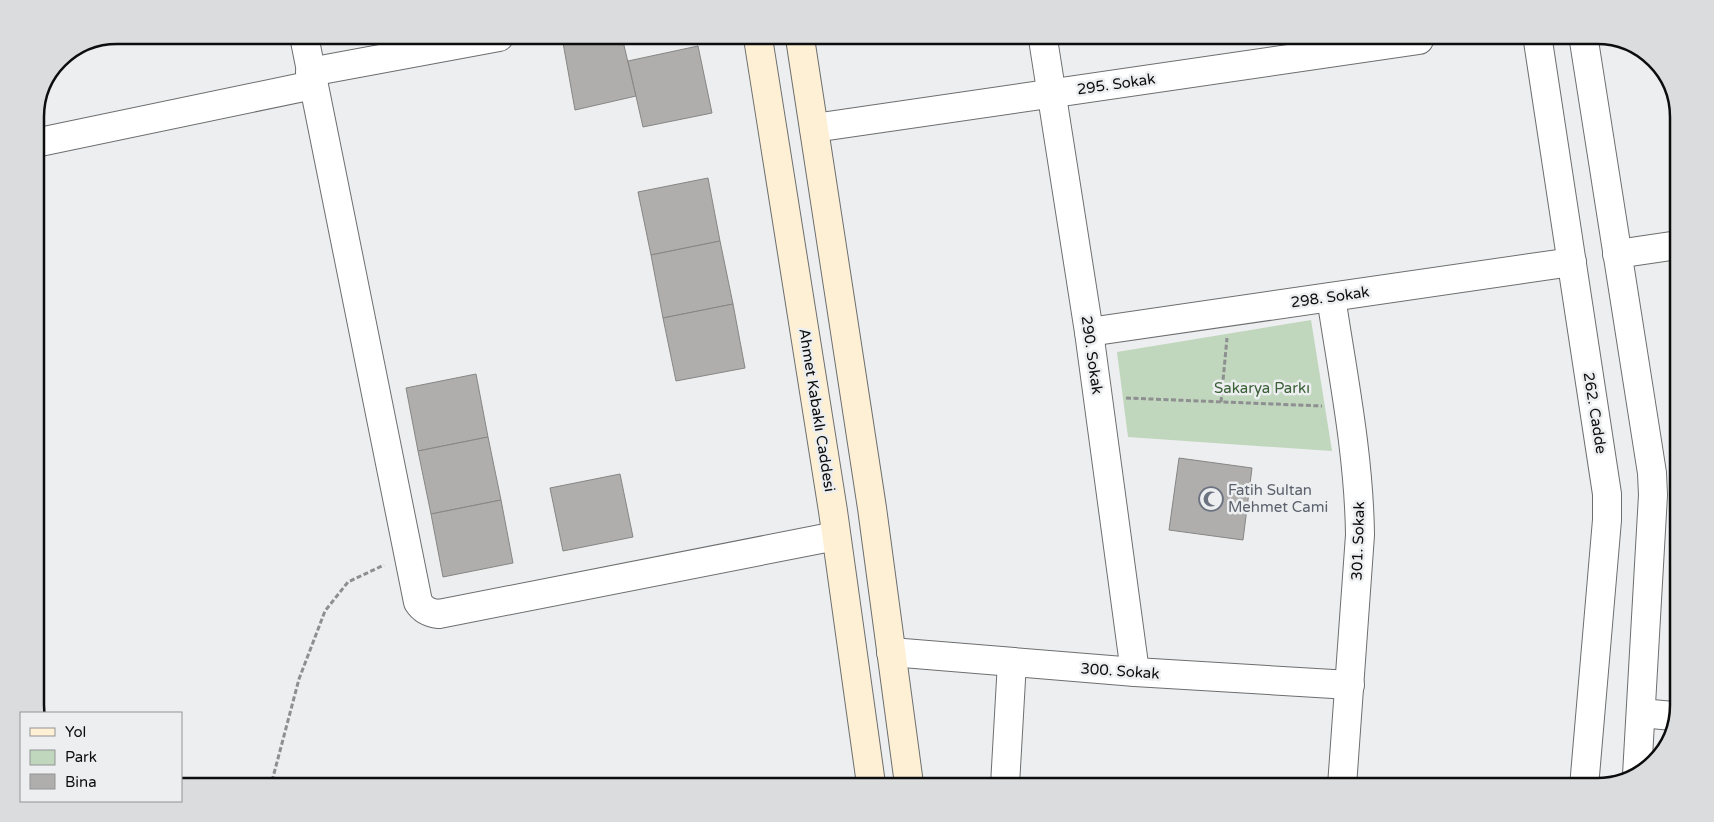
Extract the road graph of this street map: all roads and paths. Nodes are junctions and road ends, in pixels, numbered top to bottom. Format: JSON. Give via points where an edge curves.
{"nodes":[{"id":1,"x":306,"y":44,"type":"edge"},
{"id":2,"x":461,"y":44,"type":"edge"},
{"id":3,"x":759,"y":44,"type":"edge"},
{"id":4,"x":801,"y":44,"type":"edge"},
{"id":5,"x":1044,"y":44,"type":"edge"},
{"id":6,"x":1365,"y":44,"type":"edge"},
{"id":7,"x":1538,"y":44,"type":"edge"},
{"id":8,"x":1584,"y":44,"type":"edge"},
{"id":9,"x":1284,"y":50,"type":"edge"},
{"id":10,"x":312,"y":78,"type":"junction"},
{"id":11,"x":1051,"y":94,"type":"junction"},
{"id":12,"x":814,"y":128,"type":"junction"},
{"id":13,"x":44,"y":141,"type":"edge"},
{"id":14,"x":1670,"y":246,"type":"edge"},
{"id":15,"x":1617,"y":254,"type":"junction"},
{"id":16,"x":1572,"y":262,"type":"junction"},
{"id":17,"x":1331,"y":297,"type":"junction"},
{"id":18,"x":1230,"y":312,"type":"junction"},
{"id":19,"x":1089,"y":332,"type":"junction"},
{"id":20,"x":1098,"y":397,"type":"junction"},
{"id":21,"x":1220,"y":402,"type":"junction"},
{"id":22,"x":1347,"y":407,"type":"junction"},
{"id":23,"x":836,"y":536,"type":"junction"},
{"id":24,"x":408,"y":554,"type":"junction"},
{"id":25,"x":891,"y":652,"type":"junction"},
{"id":26,"x":1012,"y":662,"type":"junction"},
{"id":27,"x":1135,"y":672,"type":"junction"},
{"id":28,"x":1350,"y":685,"type":"junction"},
{"id":29,"x":1641,"y":713,"type":"junction"},
{"id":30,"x":1669,"y":716,"type":"edge"},
{"id":31,"x":1638,"y":766,"type":"edge"},
{"id":32,"x":273,"y":778,"type":"edge"},
{"id":33,"x":870,"y":778,"type":"edge"},
{"id":34,"x":908,"y":778,"type":"edge"},
{"id":35,"x":1005,"y":778,"type":"edge"},
{"id":36,"x":1343,"y":778,"type":"edge"},
{"id":37,"x":1585,"y":778,"type":"edge"}],
"edges":[{"from":1,"to":10,"type":"street"},
{"from":2,"to":10,"type":"street"},
{"from":3,"to":23,"type":"main road","name":"Ahmet Kabaklı Caddesi"},
{"from":4,"to":12,"type":"main road"},
{"from":5,"to":11,"type":"street","name":"290. Sokak"},
{"from":6,"to":9,"type":"street","name":"295. Sokak"},
{"from":7,"to":16,"type":"street","name":"262. Cadde"},
{"from":8,"to":15,"type":"street"},
{"from":9,"to":11,"type":"street","name":"295. Sokak"},
{"from":10,"to":13,"type":"street"},
{"from":10,"to":24,"type":"street"},
{"from":11,"to":12,"type":"street","name":"295. Sokak"},
{"from":11,"to":19,"type":"street","name":"290. Sokak"},
{"from":12,"to":25,"type":"main road"},
{"from":14,"to":15,"type":"street"},
{"from":15,"to":29,"type":"street","via":[[1652,473]]},
{"from":16,"to":17,"type":"street","name":"298. Sokak"},
{"from":16,"to":37,"type":"street","name":"262. Cadde","via":[[1607,494],[1608,520]]},
{"from":17,"to":18,"type":"street","name":"298. Sokak"},
{"from":17,"to":22,"type":"street","name":"301. Sokak"},
{"from":18,"to":19,"type":"street","name":"298. Sokak"},
{"from":18,"to":21,"type":"path"},
{"from":19,"to":20,"type":"street","name":"290. Sokak"},
{"from":20,"to":21,"type":"path"},
{"from":20,"to":27,"type":"street","name":"290. Sokak"},
{"from":21,"to":22,"type":"path"},
{"from":22,"to":28,"type":"street","name":"301. Sokak","via":[[1358,484],[1360,535]]},
{"from":23,"to":24,"type":"street","via":[[439,614],[426,611],[418,602]]},
{"from":23,"to":33,"type":"main road","name":"Ahmet Kabaklı Caddesi"},
{"from":24,"to":32,"type":"path","via":[[348,582],[325,611],[299,679]]},
{"from":25,"to":26,"type":"street","name":"300. Sokak"},
{"from":25,"to":34,"type":"main road"},
{"from":26,"to":27,"type":"street","name":"300. Sokak"},
{"from":26,"to":35,"type":"street"},
{"from":27,"to":28,"type":"street","name":"300. Sokak"},
{"from":28,"to":36,"type":"street","name":"301. Sokak"},
{"from":29,"to":30,"type":"street"},
{"from":29,"to":31,"type":"street"}]}
